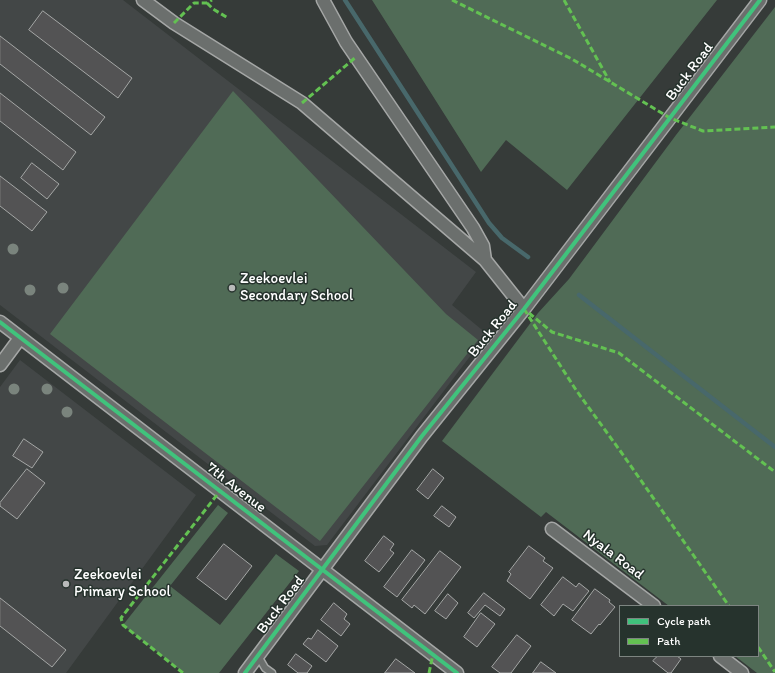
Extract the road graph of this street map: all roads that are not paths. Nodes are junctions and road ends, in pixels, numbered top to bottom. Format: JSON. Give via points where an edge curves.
{"nodes":[{"id":1,"x":142,"y":0,"type":"edge"},
{"id":2,"x":323,"y":0,"type":"edge"},
{"id":3,"x":760,"y":0,"type":"edge"},
{"id":4,"x":485,"y":260,"type":"junction"},
{"id":5,"x":524,"y":309,"type":"junction"},
{"id":6,"x":0,"y":322,"type":"edge"},
{"id":7,"x":20,"y":338,"type":"junction"},
{"id":8,"x":0,"y":365,"type":"edge"},
{"id":9,"x":552,"y":529,"type":"dead end"},
{"id":10,"x":323,"y":570,"type":"junction"},
{"id":11,"x":653,"y":605,"type":"edge"},
{"id":12,"x":258,"y":656,"type":"junction"},
{"id":13,"x":721,"y":657,"type":"edge"},
{"id":14,"x":245,"y":673,"type":"edge"},
{"id":15,"x":272,"y":673,"type":"edge"},
{"id":16,"x":457,"y":673,"type":"edge"},
{"id":17,"x":742,"y":673,"type":"edge"}],
"edges":[{"from":1,"to":4,"type":"street","via":[[174,23],[302,103]]},
{"from":2,"to":4,"type":"street","via":[[353,52],[473,228],[483,246]]},
{"from":3,"to":5,"type":"street","name":"Buck Road"},
{"from":4,"to":5,"type":"street"},
{"from":5,"to":10,"type":"street","name":"Buck Road","via":[[422,436]]},
{"from":6,"to":7,"type":"street","name":"7th Avenue"},
{"from":7,"to":8,"type":"street"},
{"from":7,"to":10,"type":"street","name":"7th Avenue"},
{"from":9,"to":11,"type":"street","name":"Nyala Road"},
{"from":10,"to":12,"type":"street","name":"Buck Road"},
{"from":10,"to":16,"type":"street","name":"7th Avenue"},
{"from":12,"to":14,"type":"street","name":"Buck Road"},
{"from":12,"to":15,"type":"lane","via":[[265,668]]},
{"from":13,"to":17,"type":"street"}]}
